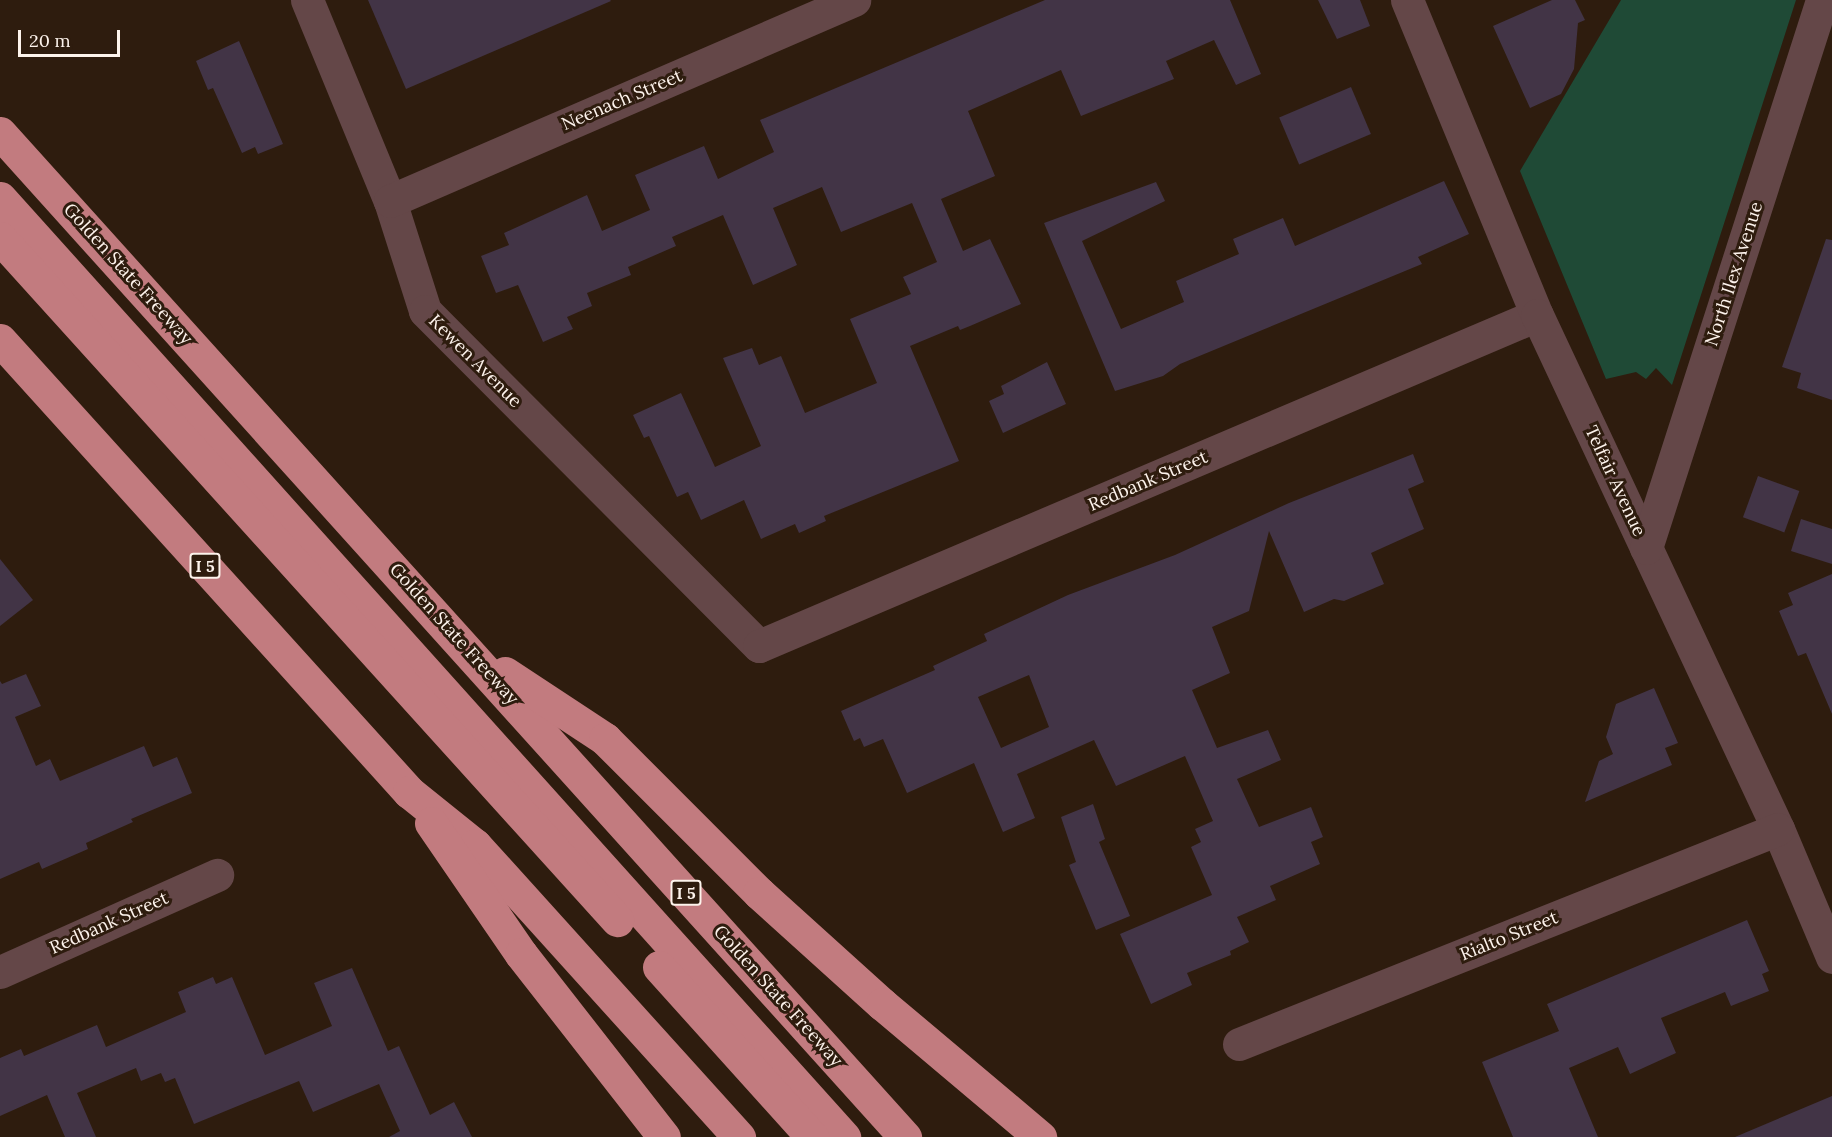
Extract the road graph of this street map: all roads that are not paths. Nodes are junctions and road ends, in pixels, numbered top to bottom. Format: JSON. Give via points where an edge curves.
{"nodes":[{"id":1,"x":307,"y":0,"type":"edge"},
{"id":2,"x":854,"y":0,"type":"edge"},
{"id":3,"x":1407,"y":0,"type":"edge"},
{"id":4,"x":1822,"y":0,"type":"edge"},
{"id":5,"x":0,"y":133,"type":"edge"},
{"id":6,"x":0,"y":198,"type":"edge"},
{"id":7,"x":390,"y":201,"type":"junction"},
{"id":8,"x":0,"y":238,"type":"edge"},
{"id":9,"x":1537,"y":315,"type":"junction"},
{"id":10,"x":0,"y":340,"type":"edge"},
{"id":11,"x":1646,"y":548,"type":"junction"},
{"id":12,"x":759,"y":646,"type":"joint"},
{"id":13,"x":468,"y":649,"type":"junction"},
{"id":14,"x":409,"y":792,"type":"junction"},
{"id":15,"x":1778,"y":829,"type":"junction"},
{"id":16,"x":217,"y":875,"type":"dead end"},
{"id":17,"x":1832,"y":957,"type":"edge"},
{"id":18,"x":0,"y":972,"type":"edge"},
{"id":19,"x":1239,"y":1044,"type":"dead end"},
{"id":20,"x":664,"y":1137,"type":"edge"},
{"id":21,"x":739,"y":1137,"type":"edge"},
{"id":22,"x":812,"y":1137,"type":"edge"},
{"id":23,"x":844,"y":1137,"type":"edge"},
{"id":24,"x":905,"y":1137,"type":"edge"},
{"id":25,"x":1040,"y":1137,"type":"edge"}],
"edges":[{"from":1,"to":7,"type":"street","name":"Kewen Avenue"},
{"from":2,"to":7,"type":"street","name":"Neenach Street"},
{"from":3,"to":9,"type":"street","name":"Telfair Avenue"},
{"from":4,"to":11,"type":"street","name":"North Ilex Avenue"},
{"from":5,"to":13,"type":"highway","name":"Golden State Freeway","number":"I 5"},
{"from":6,"to":23,"type":"highway"},
{"from":7,"to":12,"type":"street","name":"Kewen Avenue","via":[[425,311]]},
{"from":8,"to":22,"type":"highway"},
{"from":9,"to":11,"type":"street","name":"Telfair Avenue"},
{"from":9,"to":12,"type":"street","name":"Redbank Street"},
{"from":10,"to":14,"type":"highway","number":"I 5"},
{"from":11,"to":15,"type":"street","name":"Telfair Avenue"},
{"from":13,"to":24,"type":"highway","name":"Golden State Freeway","number":"I 5"},
{"from":13,"to":25,"type":"highway","via":[[605,739],[759,893],[882,1004]]},
{"from":14,"to":20,"type":"highway","via":[[521,954]]},
{"from":14,"to":21,"type":"highway","number":"I 5","via":[[475,845]]},
{"from":15,"to":17,"type":"street","name":"Telfair Avenue"},
{"from":15,"to":19,"type":"street","name":"Rialto Street"},
{"from":16,"to":18,"type":"street","name":"Redbank Street"}]}
